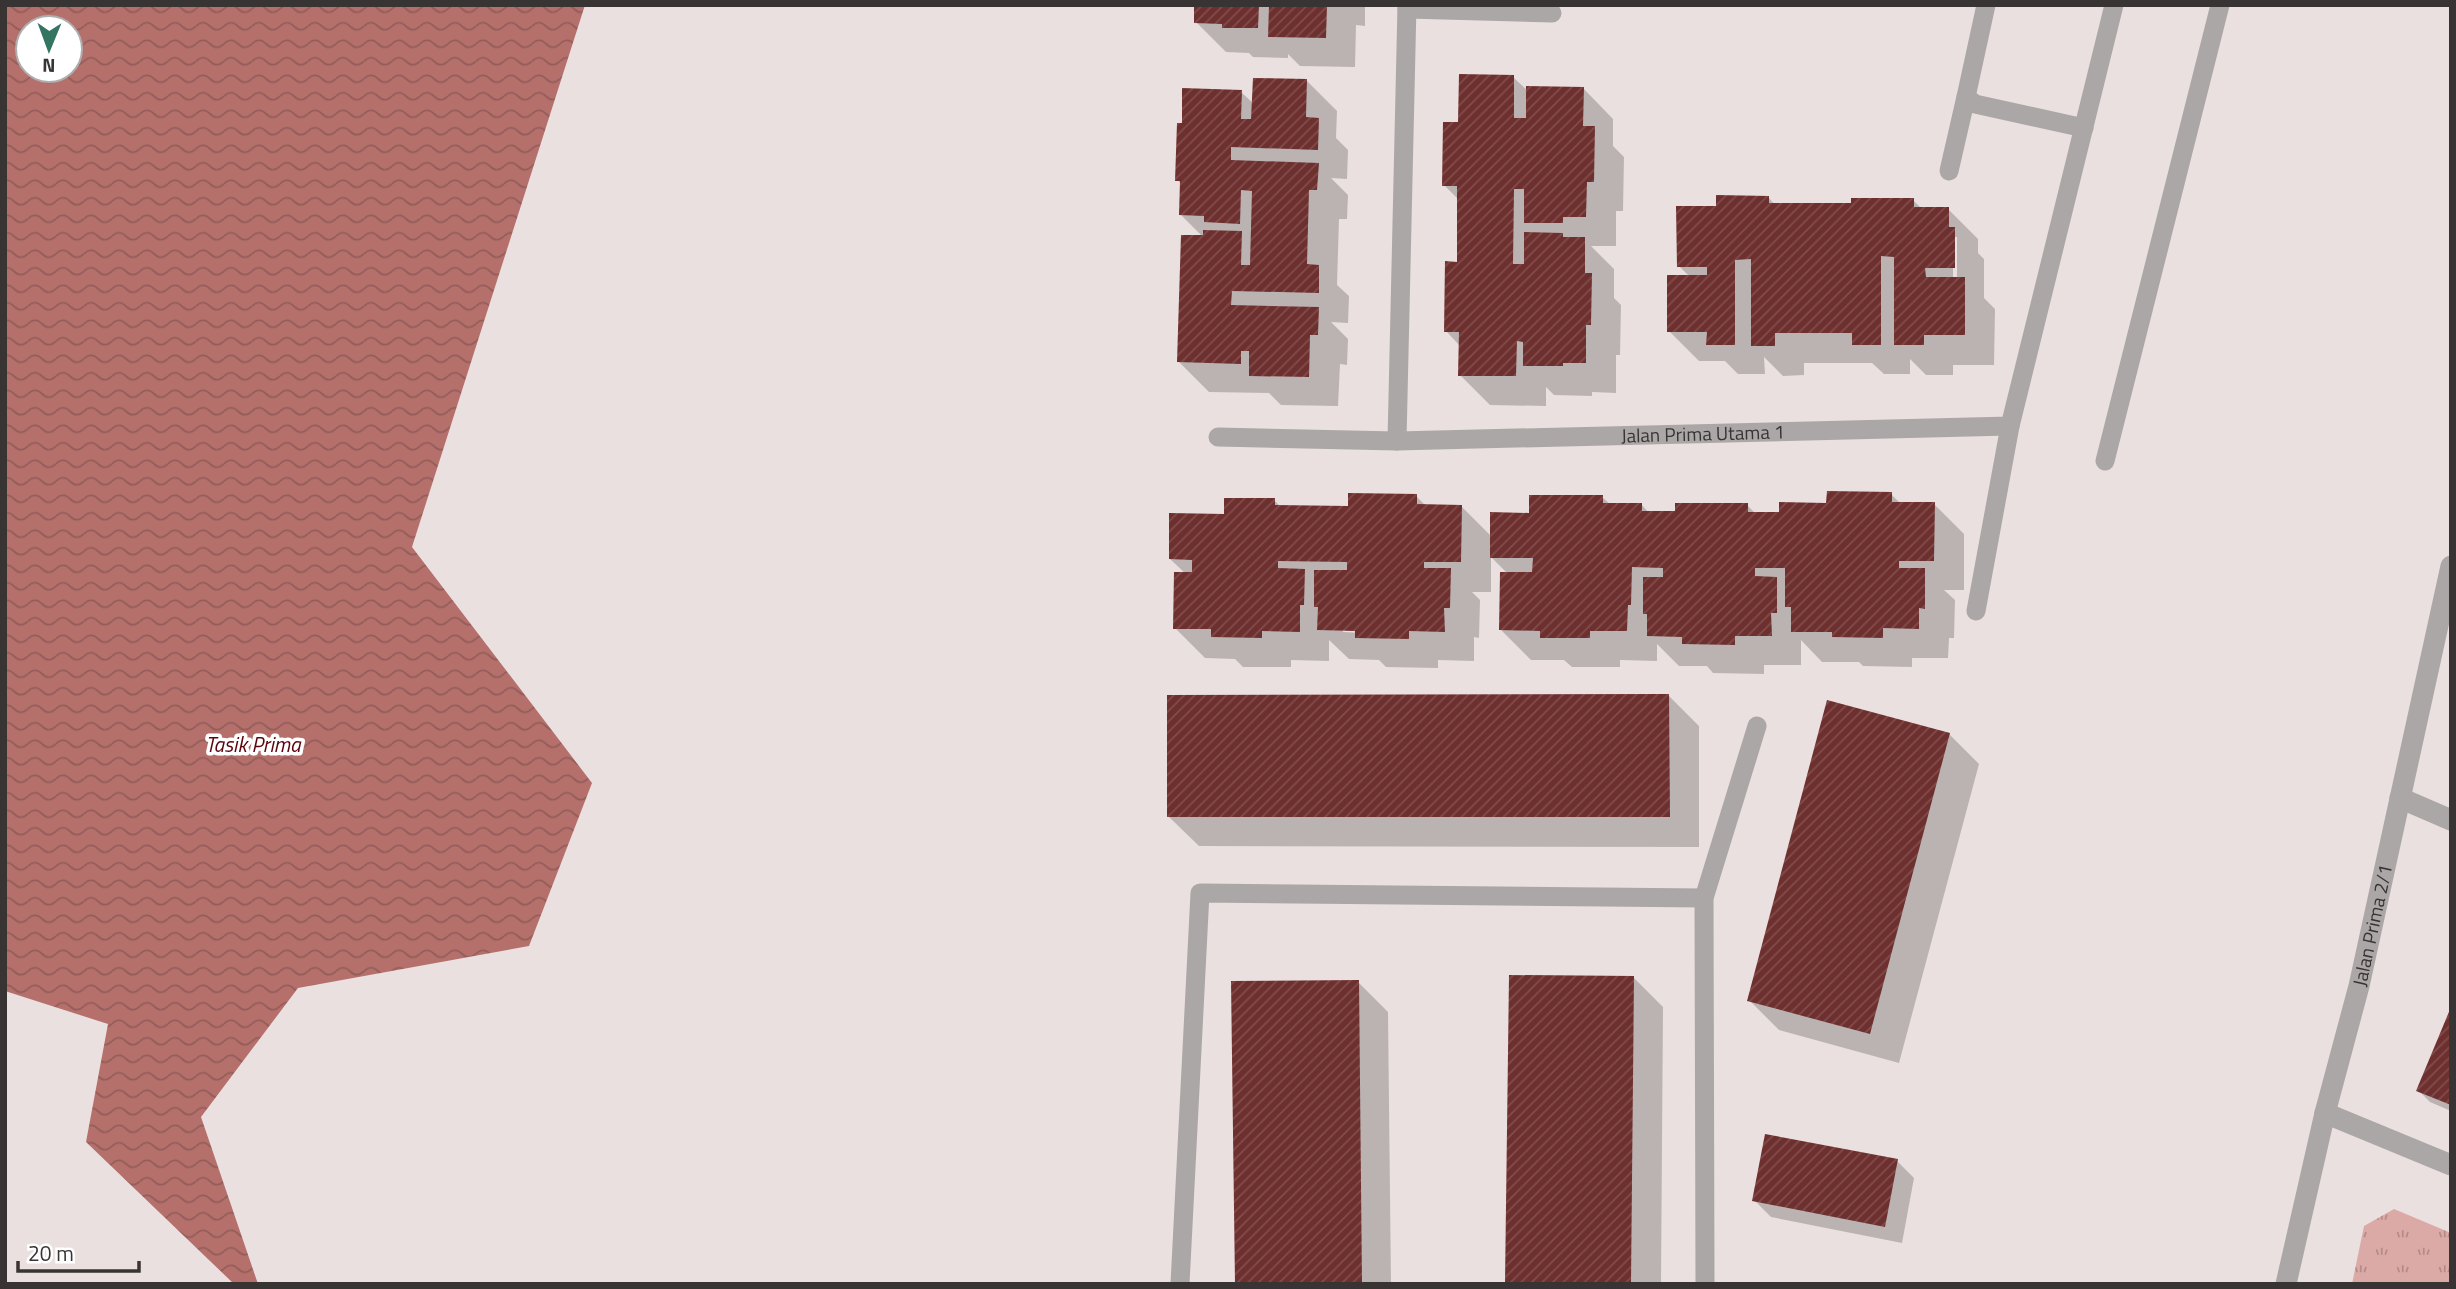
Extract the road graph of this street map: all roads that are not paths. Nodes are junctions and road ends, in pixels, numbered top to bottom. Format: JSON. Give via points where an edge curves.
{"nodes":[{"id":1,"x":1986,"y":5,"type":"edge"},
{"id":2,"x":2114,"y":5,"type":"edge"},
{"id":3,"x":2220,"y":5,"type":"edge"},
{"id":4,"x":1407,"y":7,"type":"edge"},
{"id":5,"x":1552,"y":13,"type":"dead end"},
{"id":6,"x":1966,"y":97,"type":"junction"},
{"id":7,"x":2084,"y":128,"type":"junction"},
{"id":8,"x":1949,"y":171,"type":"dead end"},
{"id":9,"x":2010,"y":426,"type":"junction"},
{"id":10,"x":1218,"y":437,"type":"dead end"},
{"id":11,"x":1397,"y":441,"type":"junction"},
{"id":12,"x":2105,"y":461,"type":"dead end"},
{"id":13,"x":2451,"y":566,"type":"edge"},
{"id":14,"x":1976,"y":611,"type":"dead end"},
{"id":15,"x":1757,"y":726,"type":"dead end"},
{"id":16,"x":2400,"y":798,"type":"junction"},
{"id":17,"x":2451,"y":820,"type":"edge"},
{"id":18,"x":1704,"y":898,"type":"junction"},
{"id":19,"x":2325,"y":1113,"type":"junction"},
{"id":20,"x":2451,"y":1165,"type":"edge"},
{"id":21,"x":1180,"y":1284,"type":"edge"},
{"id":22,"x":1704,"y":1284,"type":"edge"},
{"id":23,"x":2286,"y":1284,"type":"edge"}],
"edges":[{"from":1,"to":6,"type":"lane"},
{"from":2,"to":7,"type":"lane"},
{"from":3,"to":12,"type":"lane"},
{"from":4,"to":5,"type":"lane"},
{"from":4,"to":11,"type":"lane"},
{"from":6,"to":7,"type":"lane","via":[[1975,104]]},
{"from":6,"to":8,"type":"lane"},
{"from":7,"to":9,"type":"lane"},
{"from":9,"to":11,"type":"lane","name":"Jalan Prima Utama 1"},
{"from":9,"to":14,"type":"lane"},
{"from":10,"to":11,"type":"lane","name":"Jalan Prima Utama 1"},
{"from":13,"to":16,"type":"street","name":"Jalan Prima 2/1"},
{"from":15,"to":18,"type":"lane"},
{"from":16,"to":17,"type":"street"},
{"from":16,"to":19,"type":"street","name":"Jalan Prima 2/1","via":[[2359,986]]},
{"from":18,"to":21,"type":"lane","via":[[1200,892]]},
{"from":18,"to":22,"type":"lane"},
{"from":19,"to":20,"type":"street"},
{"from":19,"to":23,"type":"street","name":"Jalan Prima 2/1"}]}
